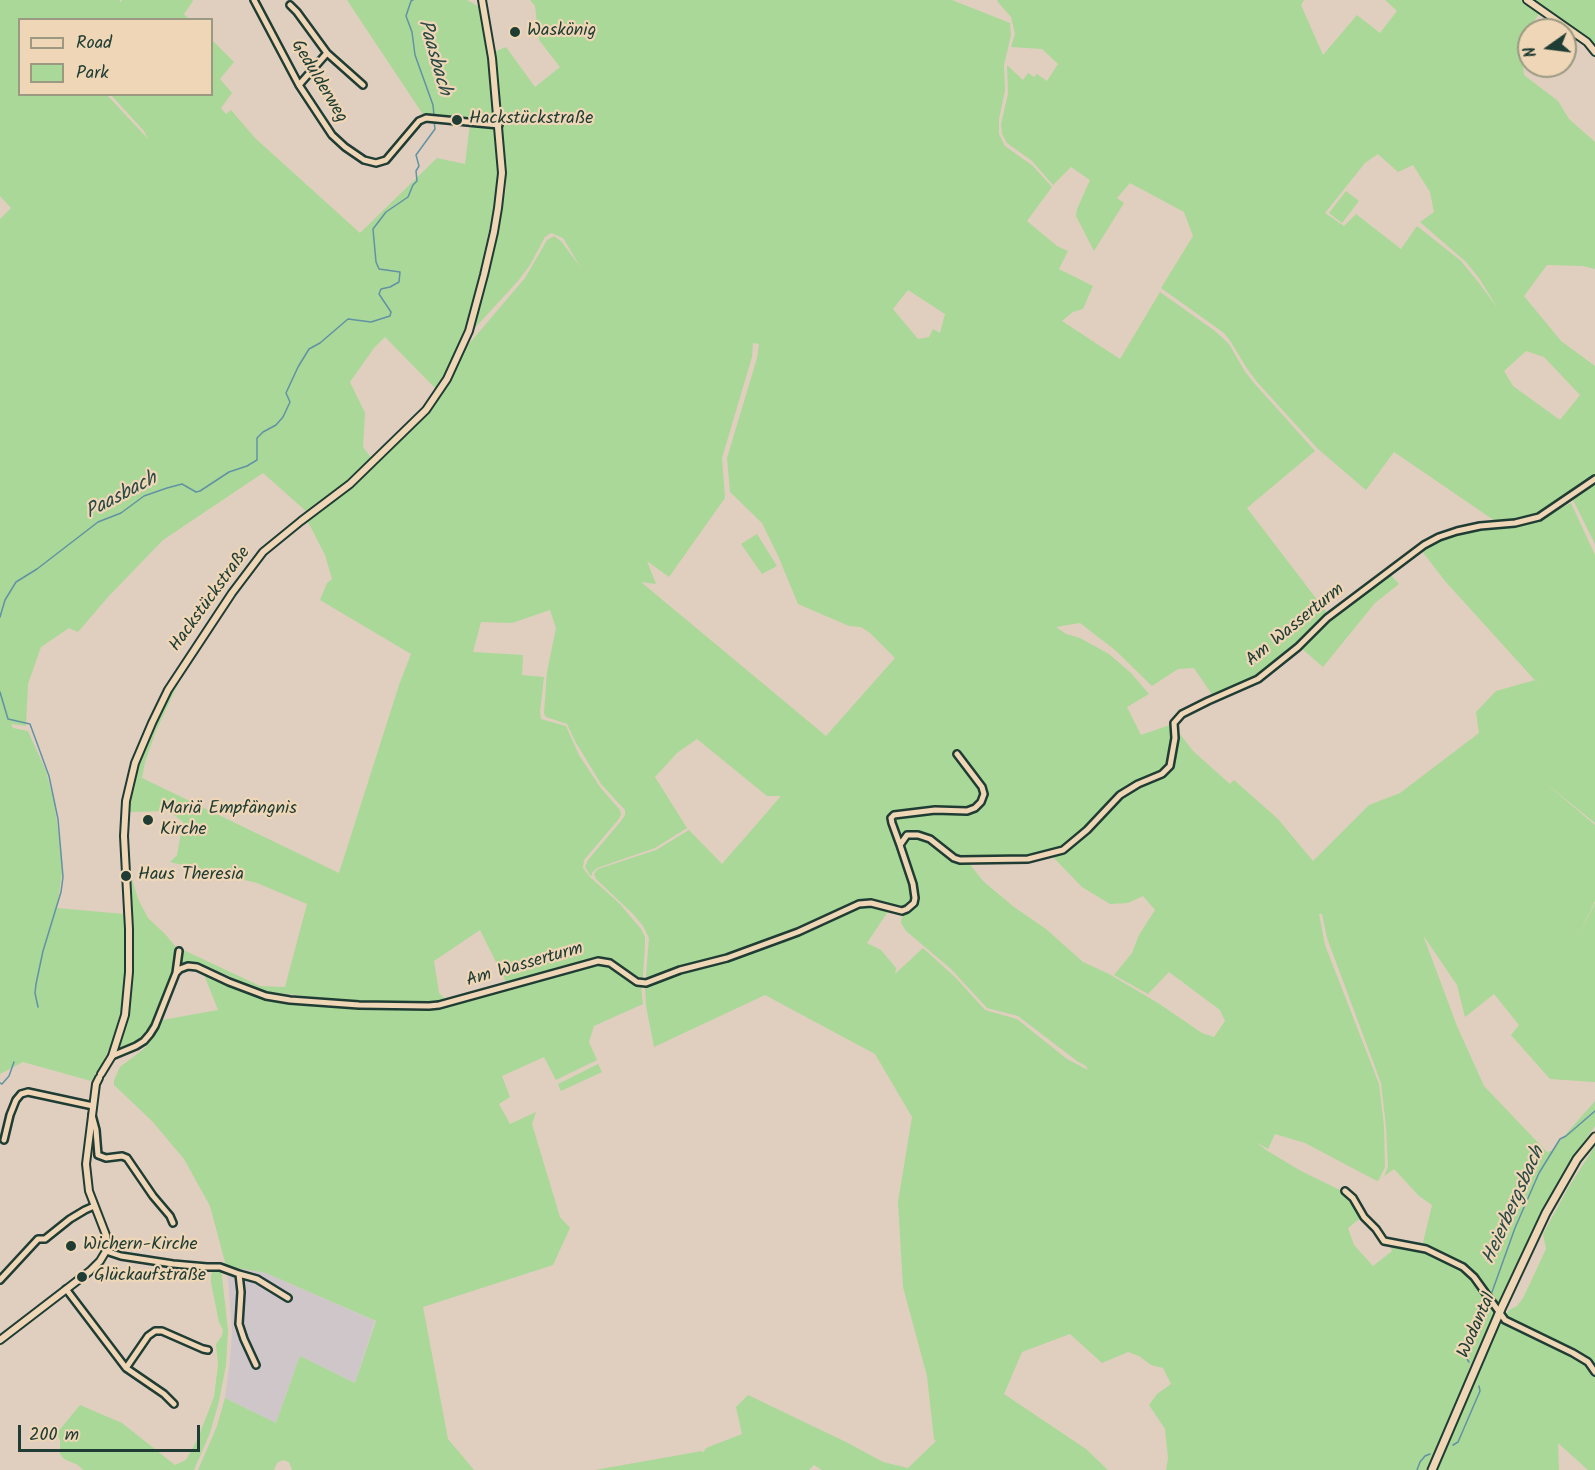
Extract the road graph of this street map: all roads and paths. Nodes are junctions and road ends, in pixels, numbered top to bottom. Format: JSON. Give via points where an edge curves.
{"nodes":[{"id":1,"x":254,"y":0,"type":"edge"},
{"id":2,"x":482,"y":0,"type":"edge"},
{"id":3,"x":1527,"y":0,"type":"edge"},
{"id":4,"x":290,"y":5,"type":"dead end"},
{"id":5,"x":1595,"y":52,"type":"edge"},
{"id":6,"x":327,"y":53,"type":"junction"},
{"id":7,"x":299,"y":85,"type":"junction"},
{"id":8,"x":363,"y":85,"type":"dead end"},
{"id":9,"x":498,"y":125,"type":"junction"},
{"id":10,"x":1595,"y":479,"type":"edge"},
{"id":11,"x":957,"y":754,"type":"dead end"},
{"id":12,"x":900,"y":845,"type":"junction"},
{"id":13,"x":179,"y":951,"type":"dead end"},
{"id":14,"x":176,"y":973,"type":"junction"},
{"id":15,"x":112,"y":1056,"type":"junction"},
{"id":16,"x":92,"y":1110,"type":"junction"},
{"id":17,"x":1595,"y":1137,"type":"edge"},
{"id":18,"x":3,"y":1140,"type":"dead end"},
{"id":19,"x":1345,"y":1191,"type":"dead end"},
{"id":20,"x":94,"y":1206,"type":"junction"},
{"id":21,"x":173,"y":1223,"type":"dead end"},
{"id":22,"x":106,"y":1251,"type":"junction"},
{"id":23,"x":239,"y":1274,"type":"junction"},
{"id":24,"x":0,"y":1280,"type":"edge"},
{"id":25,"x":66,"y":1289,"type":"junction"},
{"id":26,"x":288,"y":1298,"type":"dead end"},
{"id":27,"x":1500,"y":1311,"type":"junction"},
{"id":28,"x":0,"y":1340,"type":"edge"},
{"id":29,"x":208,"y":1350,"type":"dead end"},
{"id":30,"x":256,"y":1365,"type":"dead end"},
{"id":31,"x":126,"y":1368,"type":"junction"},
{"id":32,"x":1595,"y":1372,"type":"edge"},
{"id":33,"x":174,"y":1404,"type":"dead end"},
{"id":34,"x":1432,"y":1470,"type":"edge"}],
"edges":[{"from":1,"to":7,"type":"street","name":"Gedulderweg"},
{"from":2,"to":9,"type":"street","name":"Hackstückstraße"},
{"from":3,"to":5,"type":"street","via":[[1587,42]]},
{"from":4,"to":6,"type":"street"},
{"from":6,"to":7,"type":"street"},
{"from":6,"to":8,"type":"street"},
{"from":7,"to":9,"type":"street","name":"Gedulderweg","via":[[336,140],[370,163],[386,160],[419,121],[430,117]]},
{"from":9,"to":15,"type":"street","name":"Hackstückstraße","via":[[501,187],[489,253],[469,331],[441,390],[350,484],[263,552],[174,680],[135,763],[124,819],[129,972],[125,1015]]},
{"from":10,"to":12,"type":"street","name":"Am Wasserturm","via":[[1539,517],[1457,531],[1424,545],[1327,618],[1258,679],[1182,714],[1174,723],[1170,766],[1120,795],[1063,850],[1028,859],[968,860],[954,858],[934,841],[918,835],[906,836]]},
{"from":11,"to":12,"type":"street","name":"Am Wasserturm","via":[[982,787],[981,802],[967,812],[935,810],[894,815],[892,823]]},
{"from":12,"to":14,"type":"street","name":"Am Wasserturm","via":[[915,898],[907,909],[859,904],[728,958],[646,983],[638,982],[610,963],[598,961],[440,1005],[359,1005],[266,996],[192,966]]},
{"from":13,"to":14,"type":"street"},
{"from":14,"to":15,"type":"street","via":[[150,1034],[136,1046]]},
{"from":15,"to":16,"type":"street","name":"Hackstückstraße","via":[[96,1084]]},
{"from":16,"to":18,"type":"street","via":[[28,1092],[21,1094],[9,1115]]},
{"from":16,"to":20,"type":"street","name":"Hackstückstraße","via":[[86,1164]]},
{"from":16,"to":21,"type":"street","via":[[98,1155],[127,1158]]},
{"from":17,"to":27,"type":"main road","name":"Wodantal","via":[[1577,1159],[1546,1214]]},
{"from":19,"to":27,"type":"street","via":[[1384,1240],[1426,1249],[1463,1267]]},
{"from":20,"to":22,"type":"street","name":"Hackstückstraße","via":[[106,1235]]},
{"from":20,"to":24,"type":"street","via":[[45,1239],[38,1239]]},
{"from":22,"to":23,"type":"street","via":[[173,1264],[220,1267]]},
{"from":22,"to":25,"type":"street","via":[[90,1271]]},
{"from":23,"to":26,"type":"street","via":[[257,1279]]},
{"from":23,"to":30,"type":"street","via":[[239,1324]]},
{"from":25,"to":28,"type":"street"},
{"from":25,"to":31,"type":"street"},
{"from":27,"to":32,"type":"street","via":[[1505,1320],[1574,1353]]},
{"from":27,"to":34,"type":"main road","name":"Wodantal"},
{"from":29,"to":31,"type":"street","via":[[155,1331]]},
{"from":31,"to":33,"type":"street"}]}
